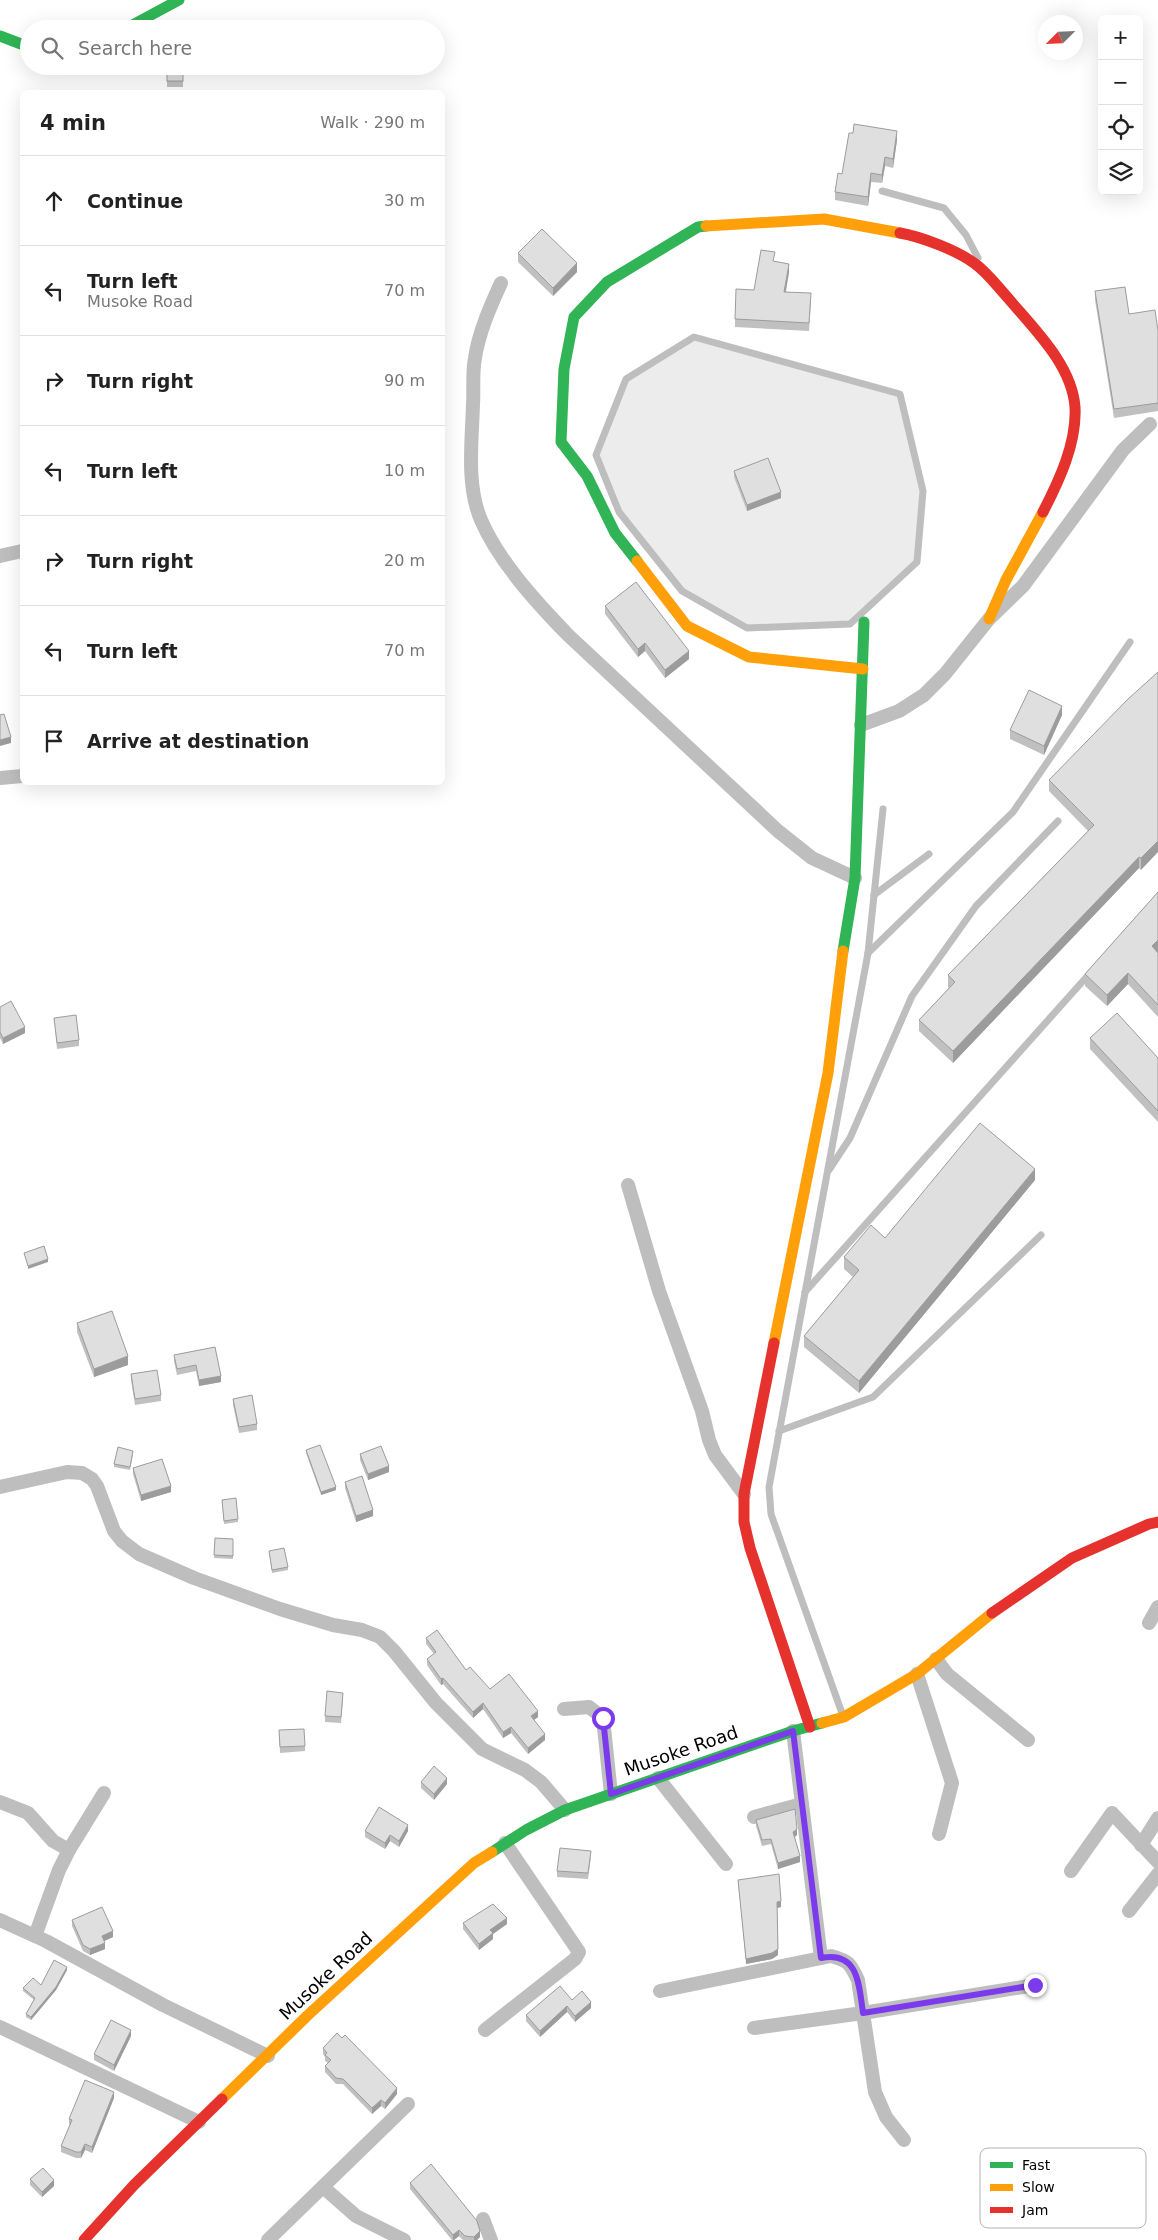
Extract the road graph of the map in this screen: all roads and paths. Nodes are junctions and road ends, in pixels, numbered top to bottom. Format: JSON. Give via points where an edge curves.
{"nodes":[{"id":1,"x":179,"y":0,"type":"edge"},
{"id":2,"x":142,"y":20,"type":"edge"},
{"id":3,"x":0,"y":36,"type":"edge"},
{"id":4,"x":20,"y":44,"type":"edge"},
{"id":5,"x":882,"y":191,"type":"dead end"},
{"id":6,"x":985,"y":272,"type":"junction"},
{"id":7,"x":501,"y":283,"type":"dead end"},
{"id":8,"x":1150,"y":424,"type":"dead end"},
{"id":9,"x":20,"y":551,"type":"edge"},
{"id":10,"x":0,"y":556,"type":"edge"},
{"id":11,"x":989,"y":620,"type":"junction"},
{"id":12,"x":864,"y":622,"type":"dead end"},
{"id":13,"x":850,"y":624,"type":"joint"},
{"id":14,"x":1130,"y":642,"type":"dead end"},
{"id":15,"x":863,"y":669,"type":"junction"},
{"id":16,"x":862,"y":725,"type":"junction"},
{"id":17,"x":20,"y":776,"type":"edge"},
{"id":18,"x":0,"y":778,"type":"edge"},
{"id":19,"x":883,"y":809,"type":"dead end"},
{"id":20,"x":1058,"y":821,"type":"dead end"},
{"id":21,"x":929,"y":854,"type":"dead end"},
{"id":22,"x":855,"y":878,"type":"junction"},
{"id":23,"x":874,"y":895,"type":"junction"},
{"id":24,"x":868,"y":954,"type":"junction"},
{"id":25,"x":1099,"y":963,"type":"edge"},
{"id":26,"x":826,"y":1175,"type":"junction"},
{"id":27,"x":628,"y":1185,"type":"dead end"},
{"id":28,"x":1040,"y":1235,"type":"dead end"},
{"id":29,"x":804,"y":1293,"type":"junction"},
{"id":30,"x":779,"y":1431,"type":"junction"},
{"id":31,"x":0,"y":1487,"type":"edge"},
{"id":32,"x":744,"y":1494,"type":"junction"},
{"id":33,"x":1158,"y":1522,"type":"edge"},
{"id":34,"x":1158,"y":1607,"type":"edge"},
{"id":35,"x":1149,"y":1623,"type":"dead end"},
{"id":36,"x":936,"y":1659,"type":"junction"},
{"id":37,"x":917,"y":1674,"type":"junction"},
{"id":38,"x":564,"y":1709,"type":"dead end"},
{"id":39,"x":844,"y":1717,"type":"junction"},
{"id":40,"x":810,"y":1727,"type":"junction"},
{"id":41,"x":793,"y":1731,"type":"junction"},
{"id":42,"x":1028,"y":1740,"type":"dead end"},
{"id":43,"x":658,"y":1778,"type":"junction"},
{"id":44,"x":104,"y":1793,"type":"dead end"},
{"id":45,"x":611,"y":1794,"type":"junction"},
{"id":46,"x":0,"y":1802,"type":"edge"},
{"id":47,"x":802,"y":1804,"type":"junction"},
{"id":48,"x":565,"y":1810,"type":"junction"},
{"id":49,"x":754,"y":1817,"type":"dead end"},
{"id":50,"x":1158,"y":1818,"type":"edge"},
{"id":51,"x":939,"y":1834,"type":"dead end"},
{"id":52,"x":505,"y":1843,"type":"junction"},
{"id":53,"x":1141,"y":1845,"type":"junction"},
{"id":54,"x":69,"y":1850,"type":"junction"},
{"id":55,"x":1158,"y":1862,"type":"edge"},
{"id":56,"x":726,"y":1864,"type":"dead end"},
{"id":57,"x":1071,"y":1871,"type":"dead end"},
{"id":58,"x":1158,"y":1874,"type":"edge"},
{"id":59,"x":1128,"y":1911,"type":"dead end"},
{"id":60,"x":0,"y":1920,"type":"edge"},
{"id":61,"x":35,"y":1936,"type":"junction"},
{"id":62,"x":821,"y":1958,"type":"junction"},
{"id":63,"x":1035,"y":1985,"type":"dead end"},
{"id":64,"x":660,"y":1991,"type":"dead end"},
{"id":65,"x":863,"y":2013,"type":"junction"},
{"id":66,"x":0,"y":2027,"type":"edge"},
{"id":67,"x":754,"y":2028,"type":"dead end"},
{"id":68,"x":484,"y":2030,"type":"dead end"},
{"id":69,"x":268,"y":2056,"type":"junction"},
{"id":70,"x":408,"y":2104,"type":"dead end"},
{"id":71,"x":200,"y":2122,"type":"junction"},
{"id":72,"x":904,"y":2140,"type":"dead end"},
{"id":73,"x":323,"y":2187,"type":"junction"},
{"id":74,"x":483,"y":2219,"type":"dead end"},
{"id":75,"x":84,"y":2240,"type":"edge"},
{"id":76,"x":268,"y":2240,"type":"edge"},
{"id":77,"x":404,"y":2240,"type":"edge"},
{"id":78,"x":491,"y":2240,"type":"edge"}],
"edges":[{"from":1,"to":2,"type":"street"},
{"from":3,"to":4,"type":"street"},
{"from":5,"to":6,"type":"lane","via":[[944,208],[966,235]]},
{"from":6,"to":11,"type":"street","via":[[1055,356],[1070,384],[1076,419],[1062,466],[1039,521],[1009,574]]},
{"from":6,"to":15,"type":"street","via":[[973,262],[918,236],[824,219],[698,227],[607,282],[574,317],[564,369],[561,442],[587,476],[615,533],[688,626],[749,657]]},
{"from":7,"to":22,"type":"street","via":[[485,318],[474,359],[472,454],[473,493],[481,520],[499,552],[539,605],[568,635],[778,831],[812,858]]},
{"from":8,"to":11,"type":"street","via":[[1123,450],[1023,586]]},
{"from":9,"to":10,"type":"street"},
{"from":11,"to":16,"type":"street","via":[[924,695],[899,711]]},
{"from":12,"to":15,"type":"street"},
{"from":13,"to":13,"type":"lane","via":[[747,628],[682,591],[619,512],[596,455],[626,379],[694,337],[900,394],[923,491],[917,562]]},
{"from":14,"to":24,"type":"lane","via":[[1013,812]]},
{"from":15,"to":16,"type":"street"},
{"from":16,"to":22,"type":"street"},
{"from":17,"to":18,"type":"street"},
{"from":19,"to":23,"type":"lane"},
{"from":20,"to":26,"type":"lane","via":[[976,906],[912,996],[850,1138]]},
{"from":21,"to":23,"type":"lane"},
{"from":22,"to":32,"type":"street","via":[[837,986],[828,1073]]},
{"from":23,"to":24,"type":"lane"},
{"from":24,"to":26,"type":"lane"},
{"from":25,"to":29,"type":"lane"},
{"from":26,"to":29,"type":"lane"},
{"from":27,"to":32,"type":"street","via":[[659,1291],[702,1411],[709,1440],[715,1455]]},
{"from":28,"to":30,"type":"lane","via":[[873,1397]]},
{"from":29,"to":30,"type":"lane"},
{"from":30,"to":39,"type":"lane","via":[[769,1488],[771,1514]]},
{"from":31,"to":48,"type":"street","via":[[67,1472],[82,1474],[97,1486],[114,1531],[139,1554],[272,1606],[380,1637],[436,1704],[482,1748],[525,1770]]},
{"from":32,"to":40,"type":"street","via":[[744,1522],[750,1548]]},
{"from":33,"to":36,"type":"street","name":"Musoke Road","via":[[1072,1558],[983,1619]]},
{"from":34,"to":35,"type":"street"},
{"from":36,"to":37,"type":"street","name":"Musoke Road"},
{"from":36,"to":42,"type":"street","via":[[947,1674]]},
{"from":37,"to":39,"type":"street","name":"Musoke Road"},
{"from":37,"to":51,"type":"street","via":[[952,1783]]},
{"from":38,"to":45,"type":"street","via":[[589,1707],[603,1718]]},
{"from":39,"to":40,"type":"street","name":"Musoke Road"},
{"from":40,"to":41,"type":"street","name":"Musoke Road"},
{"from":41,"to":43,"type":"street","name":"Musoke Road"},
{"from":41,"to":47,"type":"street"},
{"from":43,"to":45,"type":"street","name":"Musoke Road"},
{"from":43,"to":56,"type":"street"},
{"from":44,"to":54,"type":"street"},
{"from":45,"to":48,"type":"street","name":"Musoke Road"},
{"from":46,"to":54,"type":"street","via":[[28,1813],[53,1841]]},
{"from":47,"to":49,"type":"street"},
{"from":47,"to":62,"type":"street"},
{"from":48,"to":52,"type":"street","name":"Musoke Road"},
{"from":50,"to":53,"type":"street"},
{"from":52,"to":68,"type":"street","via":[[579,1952],[575,1959]]},
{"from":52,"to":69,"type":"street","name":"Musoke Road","via":[[474,1863],[308,2015]]},
{"from":53,"to":55,"type":"street"},
{"from":53,"to":57,"type":"street","via":[[1112,1813]]},
{"from":54,"to":61,"type":"street"},
{"from":58,"to":59,"type":"street"},
{"from":60,"to":61,"type":"street"},
{"from":61,"to":69,"type":"street","via":[[163,2005]]},
{"from":62,"to":64,"type":"street"},
{"from":62,"to":65,"type":"street","via":[[831,1956],[846,1960],[852,1966],[858,1980]]},
{"from":63,"to":65,"type":"street"},
{"from":65,"to":67,"type":"street"},
{"from":65,"to":72,"type":"street","via":[[875,2092],[886,2117]]},
{"from":66,"to":71,"type":"street"},
{"from":69,"to":71,"type":"street","name":"Musoke Road"},
{"from":70,"to":73,"type":"street"},
{"from":71,"to":75,"type":"street","name":"Musoke Road","via":[[134,2185]]},
{"from":73,"to":76,"type":"street"},
{"from":73,"to":77,"type":"street","via":[[356,2216]]},
{"from":74,"to":78,"type":"street"}]}
